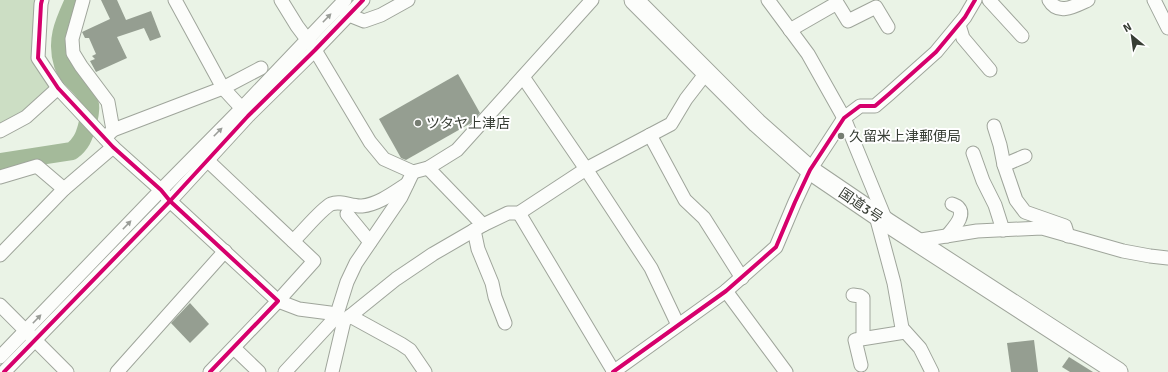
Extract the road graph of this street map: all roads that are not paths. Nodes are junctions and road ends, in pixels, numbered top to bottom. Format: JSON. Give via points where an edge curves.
{"nodes":[{"id":1,"x":83,"y":0,"type":"edge"},
{"id":2,"x":174,"y":0,"type":"edge"},
{"id":3,"x":281,"y":0,"type":"edge"},
{"id":4,"x":363,"y":0,"type":"edge"},
{"id":5,"x":408,"y":0,"type":"edge"},
{"id":6,"x":592,"y":0,"type":"edge"},
{"id":7,"x":634,"y":0,"type":"edge"},
{"id":8,"x":768,"y":0,"type":"edge"},
{"id":9,"x":976,"y":0,"type":"edge"},
{"id":10,"x":989,"y":0,"type":"edge"},
{"id":11,"x":1049,"y":0,"type":"edge"},
{"id":12,"x":1088,"y":0,"type":"edge"},
{"id":13,"x":1154,"y":0,"type":"edge"},
{"id":14,"x":38,"y":1,"type":"edge"},
{"id":15,"x":344,"y":7,"type":"edge"},
{"id":16,"x":959,"y":25,"type":"junction"},
{"id":17,"x":888,"y":27,"type":"dead end"},
{"id":18,"x":1168,"y":28,"type":"edge"},
{"id":19,"x":790,"y":30,"type":"junction"},
{"id":20,"x":1022,"y":36,"type":"dead end"},
{"id":21,"x":307,"y":39,"type":"junction"},
{"id":22,"x":315,"y":50,"type":"junction"},
{"id":23,"x":261,"y":68,"type":"dead end"},
{"id":24,"x":990,"y":70,"type":"dead end"},
{"id":25,"x":706,"y":74,"type":"junction"},
{"id":26,"x":523,"y":77,"type":"junction"},
{"id":27,"x":58,"y":88,"type":"junction"},
{"id":28,"x":223,"y":88,"type":"junction"},
{"id":29,"x":245,"y":112,"type":"junction"},
{"id":30,"x":844,"y":118,"type":"junction"},
{"id":31,"x":994,"y":126,"type":"dead end"},
{"id":32,"x":0,"y":131,"type":"edge"},
{"id":33,"x":650,"y":135,"type":"junction"},
{"id":34,"x":110,"y":138,"type":"junction"},
{"id":35,"x":974,"y":153,"type":"dead end"},
{"id":36,"x":1025,"y":156,"type":"dead end"},
{"id":37,"x":207,"y":160,"type":"junction"},
{"id":38,"x":1004,"y":165,"type":"junction"},
{"id":39,"x":428,"y":168,"type":"junction"},
{"id":40,"x":586,"y":169,"type":"junction"},
{"id":41,"x":810,"y":170,"type":"junction"},
{"id":42,"x":0,"y":177,"type":"edge"},
{"id":43,"x":411,"y":177,"type":"junction"},
{"id":44,"x":64,"y":190,"type":"junction"},
{"id":45,"x":161,"y":190,"type":"junction"},
{"id":46,"x":170,"y":201,"type":"junction"},
{"id":47,"x":952,"y":204,"type":"dead end"},
{"id":48,"x":519,"y":213,"type":"junction"},
{"id":49,"x":347,"y":214,"type":"dead end"},
{"id":50,"x":882,"y":219,"type":"junction"},
{"id":51,"x":478,"y":227,"type":"junction"},
{"id":52,"x":1003,"y":230,"type":"junction"},
{"id":53,"x":947,"y":236,"type":"junction"},
{"id":54,"x":1068,"y":236,"type":"junction"},
{"id":55,"x":915,"y":241,"type":"junction"},
{"id":56,"x":293,"y":242,"type":"junction"},
{"id":57,"x":370,"y":242,"type":"junction"},
{"id":58,"x":225,"y":251,"type":"junction"},
{"id":59,"x":0,"y":255,"type":"edge"},
{"id":60,"x":1168,"y":258,"type":"edge"},
{"id":61,"x":742,"y":278,"type":"junction"},
{"id":62,"x":726,"y":291,"type":"junction"},
{"id":63,"x":853,"y":295,"type":"dead end"},
{"id":64,"x":278,"y":301,"type":"junction"},
{"id":65,"x":0,"y":305,"type":"edge"},
{"id":66,"x":344,"y":318,"type":"junction"},
{"id":67,"x":505,"y":322,"type":"dead end"},
{"id":68,"x":678,"y":325,"type":"junction"},
{"id":69,"x":905,"y":332,"type":"junction"},
{"id":70,"x":30,"y":335,"type":"junction"},
{"id":71,"x":863,"y":338,"type":"junction"},
{"id":72,"x":234,"y":348,"type":"junction"},
{"id":73,"x":0,"y":357,"type":"edge"},
{"id":74,"x":861,"y":364,"type":"dead end"},
{"id":75,"x":4,"y":372,"type":"edge"},
{"id":76,"x":68,"y":372,"type":"edge"},
{"id":77,"x":117,"y":372,"type":"edge"},
{"id":78,"x":210,"y":372,"type":"edge"},
{"id":79,"x":259,"y":372,"type":"edge"},
{"id":80,"x":285,"y":372,"type":"edge"},
{"id":81,"x":332,"y":372,"type":"edge"},
{"id":82,"x":425,"y":372,"type":"edge"},
{"id":83,"x":613,"y":372,"type":"edge"},
{"id":84,"x":786,"y":372,"type":"edge"},
{"id":85,"x":932,"y":372,"type":"edge"},
{"id":86,"x":1118,"y":372,"type":"edge"}],
"edges":[{"from":1,"to":34,"type":"street","via":[[72,40],[73,53],[108,102]]},
{"from":2,"to":28,"type":"street"},
{"from":3,"to":21,"type":"street"},
{"from":4,"to":15,"type":"street"},
{"from":5,"to":15,"type":"street","via":[[364,21]]},
{"from":6,"to":26,"type":"street"},
{"from":7,"to":25,"type":"highway","name":"国道3号"},
{"from":8,"to":19,"type":"street"},
{"from":9,"to":16,"type":"street"},
{"from":10,"to":20,"type":"street"},
{"from":11,"to":12,"type":"street","via":[[1058,8],[1070,8]]},
{"from":13,"to":18,"type":"street"},
{"from":14,"to":27,"type":"street","via":[[38,58]]},
{"from":21,"to":15,"type":"street","one_way":true},
{"from":15,"to":22,"type":"street"},
{"from":16,"to":24,"type":"street","via":[[963,38]]},
{"from":16,"to":30,"type":"street","via":[[936,52],[875,106],[860,106]]},
{"from":17,"to":19,"type":"street","via":[[876,7],[848,21],[837,3]]},
{"from":19,"to":30,"type":"street","via":[[808,54]]},
{"from":21,"to":22,"type":"street"},
{"from":21,"to":29,"type":"street"},
{"from":22,"to":29,"type":"street"},
{"from":22,"to":43,"type":"street","via":[[370,142],[384,160]]},
{"from":23,"to":28,"type":"street"},
{"from":25,"to":33,"type":"street","via":[[686,99],[671,124]]},
{"from":25,"to":41,"type":"highway","name":"国道3号"},
{"from":26,"to":39,"type":"street","via":[[457,150]]},
{"from":26,"to":40,"type":"street"},
{"from":27,"to":32,"type":"street","via":[[26,117]]},
{"from":27,"to":34,"type":"street","via":[[81,114]]},
{"from":28,"to":29,"type":"street"},
{"from":28,"to":34,"type":"street"},
{"from":29,"to":37,"type":"street"},
{"from":45,"to":29,"type":"street","one_way":true},
{"from":30,"to":41,"type":"street"},
{"from":30,"to":50,"type":"street"},
{"from":31,"to":38,"type":"street"},
{"from":33,"to":40,"type":"street"},
{"from":33,"to":61,"type":"street","via":[[685,200],[704,218]]},
{"from":34,"to":44,"type":"street"},
{"from":34,"to":45,"type":"street"},
{"from":35,"to":52,"type":"street"},
{"from":36,"to":38,"type":"street"},
{"from":37,"to":46,"type":"street"},
{"from":37,"to":56,"type":"street"},
{"from":38,"to":54,"type":"street","via":[[1016,200],[1025,212],[1065,226]]},
{"from":39,"to":43,"type":"street"},
{"from":39,"to":51,"type":"street"},
{"from":40,"to":48,"type":"street"},
{"from":40,"to":68,"type":"street","via":[[651,268]]},
{"from":41,"to":50,"type":"highway","name":"国道3号"},
{"from":41,"to":61,"type":"street","via":[[776,247]]},
{"from":42,"to":44,"type":"street","via":[[37,166]]},
{"from":43,"to":56,"type":"street","via":[[389,196],[372,203],[361,206],[333,204],[323,210]]},
{"from":43,"to":57,"type":"street","via":[[401,197]]},
{"from":44,"to":59,"type":"street"},
{"from":45,"to":46,"type":"street"},
{"from":70,"to":45,"type":"street","one_way":true},
{"from":46,"to":58,"type":"street"},
{"from":46,"to":70,"type":"street"},
{"from":47,"to":53,"type":"street","via":[[958,207],[961,213],[960,221]]},
{"from":48,"to":51,"type":"street","via":[[508,213]]},
{"from":48,"to":83,"type":"street"},
{"from":49,"to":57,"type":"street"},
{"from":50,"to":55,"type":"highway","name":"国道3号"},
{"from":50,"to":69,"type":"street","via":[[902,328]]},
{"from":51,"to":66,"type":"street","via":[[396,279]]},
{"from":51,"to":67,"type":"street","via":[[478,249]]},
{"from":52,"to":53,"type":"street"},
{"from":52,"to":54,"type":"street","via":[[1042,228]]},
{"from":53,"to":55,"type":"street"},
{"from":54,"to":60,"type":"street","via":[[1123,251]]},
{"from":55,"to":86,"type":"highway","name":"国道3号"},
{"from":56,"to":64,"type":"street","via":[[314,262]]},
{"from":57,"to":66,"type":"street","via":[[347,282]]},
{"from":58,"to":64,"type":"street"},
{"from":58,"to":77,"type":"street"},
{"from":61,"to":62,"type":"street"},
{"from":62,"to":68,"type":"street"},
{"from":62,"to":84,"type":"street"},
{"from":63,"to":71,"type":"street","via":[[863,298]]},
{"from":64,"to":66,"type":"street","via":[[299,309],[330,313]]},
{"from":64,"to":72,"type":"street"},
{"from":65,"to":70,"type":"street"},
{"from":66,"to":80,"type":"street"},
{"from":66,"to":81,"type":"street"},
{"from":66,"to":82,"type":"street","via":[[410,350]]},
{"from":68,"to":83,"type":"street"},
{"from":69,"to":71,"type":"street"},
{"from":69,"to":85,"type":"street","via":[[920,348]]},
{"from":70,"to":73,"type":"street"},
{"from":70,"to":75,"type":"street"},
{"from":70,"to":76,"type":"street"},
{"from":71,"to":74,"type":"street","via":[[855,340]]},
{"from":72,"to":78,"type":"street"},
{"from":72,"to":79,"type":"street"}]}
